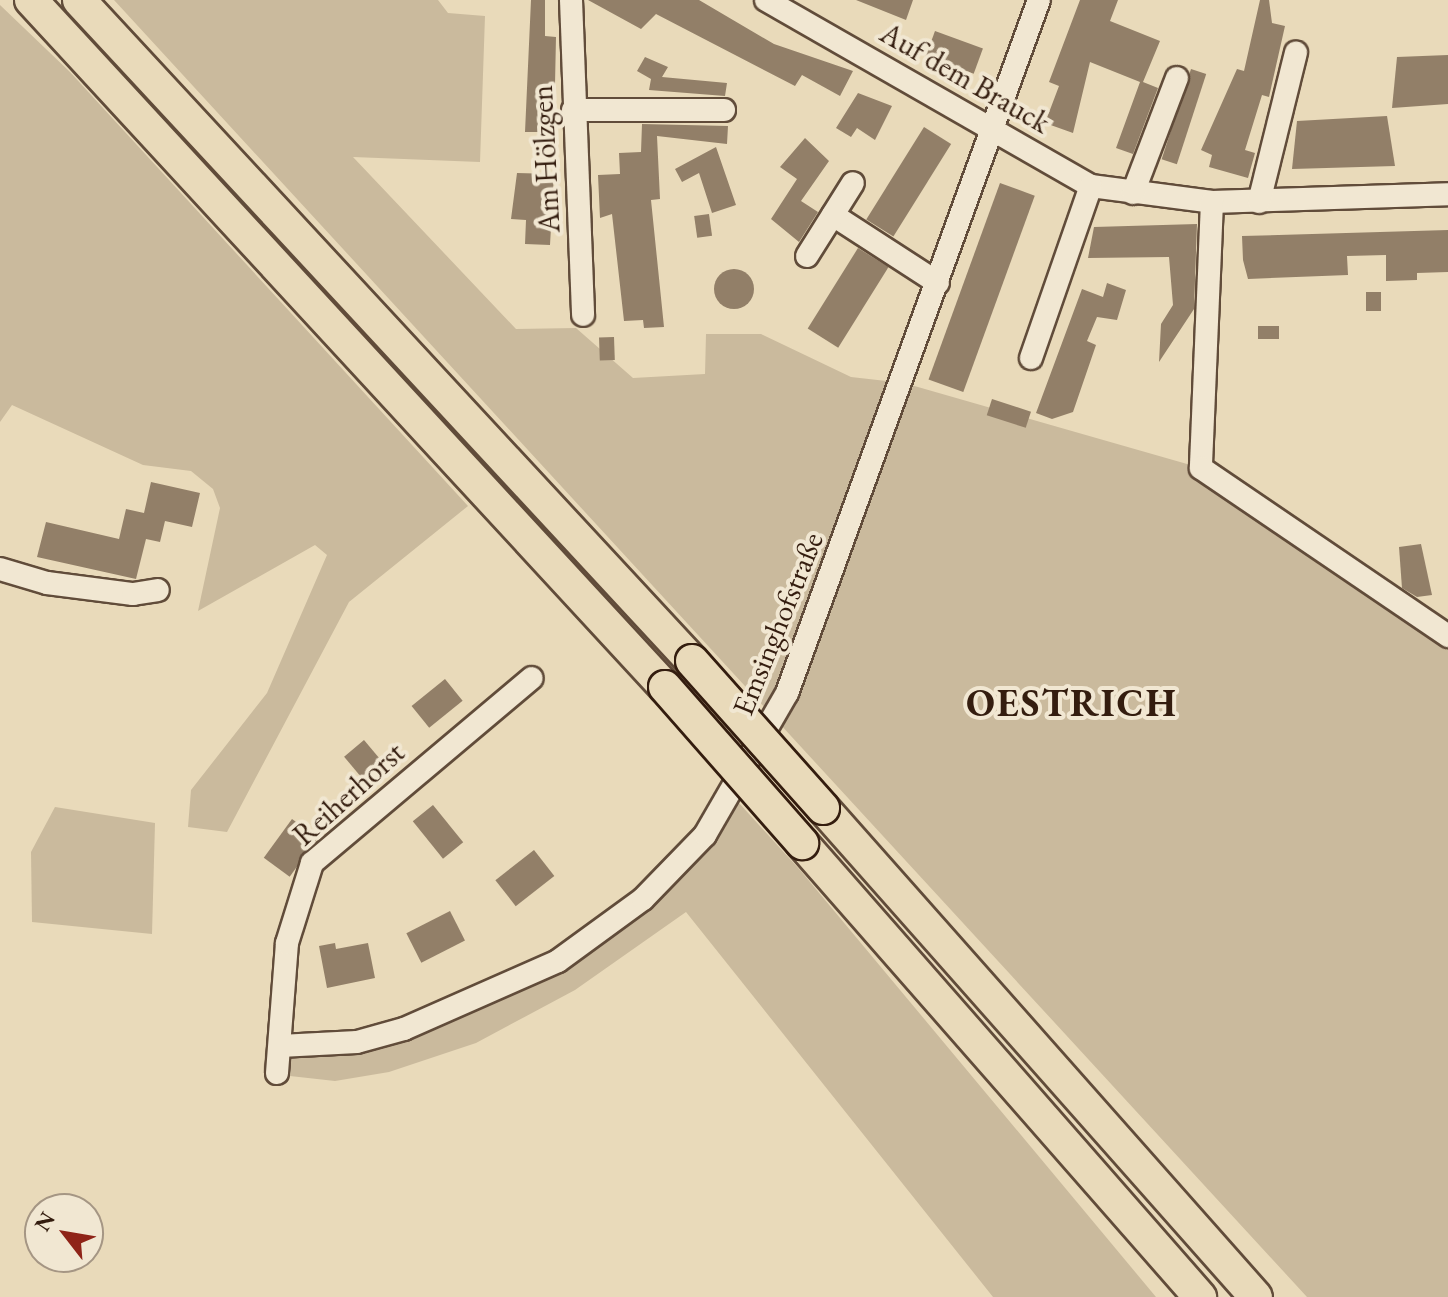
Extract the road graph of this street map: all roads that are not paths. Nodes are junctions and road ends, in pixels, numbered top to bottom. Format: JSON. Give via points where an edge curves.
{"nodes":[{"id":1,"x":31,"y":0,"type":"edge"},
{"id":2,"x":79,"y":0,"type":"edge"},
{"id":3,"x":571,"y":0,"type":"edge"},
{"id":4,"x":766,"y":0,"type":"edge"},
{"id":5,"x":1039,"y":0,"type":"edge"},
{"id":6,"x":1296,"y":53,"type":"dead end"},
{"id":7,"x":1177,"y":78,"type":"dead end"},
{"id":8,"x":573,"y":110,"type":"junction"},
{"id":9,"x":724,"y":110,"type":"dead end"},
{"id":10,"x":989,"y":127,"type":"junction"},
{"id":11,"x":853,"y":183,"type":"dead end"},
{"id":12,"x":1091,"y":186,"type":"junction"},
{"id":13,"x":1133,"y":193,"type":"junction"},
{"id":14,"x":1448,"y":194,"type":"edge"},
{"id":15,"x":1212,"y":202,"type":"junction"},
{"id":16,"x":1259,"y":202,"type":"junction"},
{"id":17,"x":833,"y":215,"type":"junction"},
{"id":18,"x":807,"y":256,"type":"dead end"},
{"id":19,"x":938,"y":283,"type":"junction"},
{"id":20,"x":583,"y":315,"type":"dead end"},
{"id":21,"x":1031,"y":358,"type":"dead end"},
{"id":22,"x":0,"y":569,"type":"edge"},
{"id":23,"x":158,"y":590,"type":"dead end"},
{"id":24,"x":1448,"y":636,"type":"edge"},
{"id":25,"x":532,"y":678,"type":"dead end"},
{"id":26,"x":280,"y":1046,"type":"junction"},
{"id":27,"x":277,"y":1073,"type":"dead end"},
{"id":28,"x":1209,"y":1242,"type":"junction"},
{"id":29,"x":1171,"y":1265,"type":"junction"},
{"id":30,"x":1188,"y":1297,"type":"edge"},
{"id":31,"x":1200,"y":1297,"type":"edge"},
{"id":32,"x":1256,"y":1297,"type":"edge"},
{"id":33,"x":1277,"y":1297,"type":"edge"}],
"edges":[{"from":1,"to":29,"type":"highway","bridge":true,"via":[[665,687]]},
{"from":2,"to":28,"type":"highway","bridge":true,"via":[[692,661]]},
{"from":3,"to":8,"type":"street","name":"Am Hölzgen"},
{"from":4,"to":10,"type":"street","name":"Auf dem Brauck"},
{"from":5,"to":10,"type":"street","name":"Emsinghofstraße"},
{"from":6,"to":16,"type":"street"},
{"from":7,"to":13,"type":"street"},
{"from":8,"to":9,"type":"street"},
{"from":8,"to":20,"type":"street","name":"Am Hölzgen"},
{"from":10,"to":12,"type":"street","name":"Auf dem Brauck"},
{"from":10,"to":19,"type":"street","name":"Emsinghofstraße"},
{"from":11,"to":17,"type":"street"},
{"from":12,"to":13,"type":"street","name":"Auf dem Brauck"},
{"from":12,"to":21,"type":"street"},
{"from":13,"to":15,"type":"street","name":"Auf dem Brauck"},
{"from":14,"to":16,"type":"street","name":"Auf dem Brauck"},
{"from":15,"to":16,"type":"street","name":"Auf dem Brauck"},
{"from":15,"to":24,"type":"street","via":[[1201,468]]},
{"from":17,"to":18,"type":"street"},
{"from":17,"to":19,"type":"street"},
{"from":19,"to":26,"type":"street","name":"Emsinghofstraße","via":[[787,693],[705,835],[643,899],[558,961],[404,1029],[357,1042]]},
{"from":22,"to":23,"type":"street","via":[[47,583],[133,594]]},
{"from":25,"to":26,"type":"street","name":"Reiherhorst","via":[[312,863],[287,943]]},
{"from":26,"to":27,"type":"street","name":"Reiherhorst"},
{"from":28,"to":32,"type":"highway"},
{"from":28,"to":33,"type":"highway"},
{"from":29,"to":30,"type":"highway"},
{"from":29,"to":31,"type":"highway"}]}
